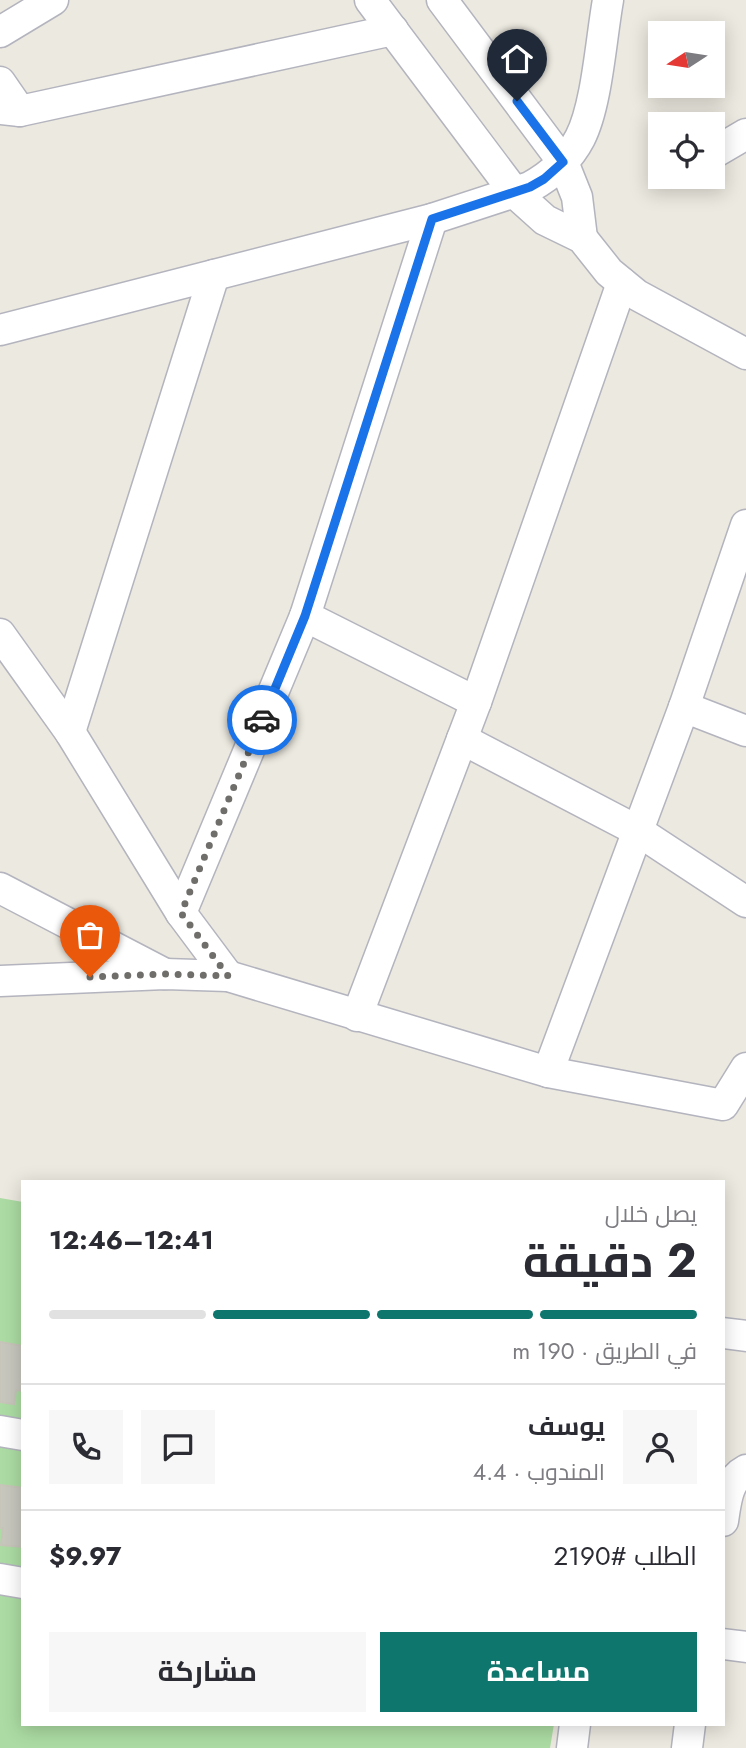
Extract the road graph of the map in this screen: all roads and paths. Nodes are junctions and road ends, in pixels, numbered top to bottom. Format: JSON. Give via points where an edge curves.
{"nodes":[{"id":1,"x":53,"y":0,"type":"edge"},
{"id":2,"x":370,"y":0,"type":"edge"},
{"id":3,"x":442,"y":0,"type":"edge"},
{"id":4,"x":608,"y":0,"type":"edge"},
{"id":5,"x":393,"y":30,"type":"junction"},
{"id":6,"x":0,"y":32,"type":"edge"},
{"id":7,"x":0,"y":82,"type":"edge"},
{"id":8,"x":10,"y":110,"type":"edge"},
{"id":9,"x":746,"y":134,"type":"edge"},
{"id":10,"x":725,"y":146,"type":"edge"},
{"id":11,"x":563,"y":162,"type":"junction"},
{"id":12,"x":515,"y":193,"type":"junction"},
{"id":13,"x":432,"y":219,"type":"junction"},
{"id":14,"x":582,"y":238,"type":"junction"},
{"id":15,"x":214,"y":275,"type":"junction"},
{"id":16,"x":622,"y":284,"type":"junction"},
{"id":17,"x":0,"y":330,"type":"edge"},
{"id":18,"x":746,"y":354,"type":"edge"},
{"id":19,"x":746,"y":525,"type":"edge"},
{"id":20,"x":305,"y":616,"type":"junction"},
{"id":21,"x":0,"y":634,"type":"edge"},
{"id":22,"x":476,"y":702,"type":"junction"},
{"id":23,"x":684,"y":707,"type":"junction"},
{"id":24,"x":746,"y":731,"type":"edge"},
{"id":25,"x":70,"y":733,"type":"junction"},
{"id":26,"x":462,"y":739,"type":"junction"},
{"id":27,"x":638,"y":831,"type":"junction"},
{"id":28,"x":0,"y":888,"type":"edge"},
{"id":29,"x":746,"y":902,"type":"edge"},
{"id":30,"x":181,"y":913,"type":"junction"},
{"id":31,"x":165,"y":974,"type":"junction"},
{"id":32,"x":228,"y":976,"type":"junction"},
{"id":33,"x":0,"y":981,"type":"edge"},
{"id":34,"x":357,"y":1016,"type":"junction"},
{"id":35,"x":746,"y":1068,"type":"edge"},
{"id":36,"x":548,"y":1072,"type":"junction"},
{"id":37,"x":725,"y":1333,"type":"edge"},
{"id":38,"x":746,"y":1336,"type":"edge"},
{"id":39,"x":0,"y":1431,"type":"edge"},
{"id":40,"x":21,"y":1435,"type":"edge"},
{"id":41,"x":746,"y":1470,"type":"edge"},
{"id":42,"x":725,"y":1510,"type":"edge"},
{"id":43,"x":0,"y":1579,"type":"edge"},
{"id":44,"x":21,"y":1583,"type":"edge"},
{"id":45,"x":725,"y":1644,"type":"edge"},
{"id":46,"x":746,"y":1647,"type":"edge"},
{"id":47,"x":575,"y":1726,"type":"edge"},
{"id":48,"x":690,"y":1726,"type":"edge"},
{"id":49,"x":572,"y":1748,"type":"edge"},
{"id":50,"x":687,"y":1748,"type":"edge"}],
"edges":[{"from":1,"to":6,"type":"street"},
{"from":2,"to":5,"type":"street"},
{"from":3,"to":11,"type":"street"},
{"from":4,"to":11,"type":"street","via":[[590,107],[580,138]]},
{"from":5,"to":8,"type":"street"},
{"from":5,"to":12,"type":"street"},
{"from":7,"to":8,"type":"street"},
{"from":9,"to":10,"type":"street"},
{"from":11,"to":12,"type":"street","via":[[544,179]]},
{"from":11,"to":14,"type":"street","via":[[577,197]]},
{"from":12,"to":13,"type":"street"},
{"from":12,"to":14,"type":"street","via":[[545,220]]},
{"from":13,"to":15,"type":"street"},
{"from":13,"to":20,"type":"street"},
{"from":14,"to":16,"type":"street"},
{"from":15,"to":17,"type":"street"},
{"from":15,"to":25,"type":"street"},
{"from":16,"to":18,"type":"street"},
{"from":16,"to":22,"type":"street"},
{"from":19,"to":23,"type":"street"},
{"from":20,"to":22,"type":"street"},
{"from":20,"to":30,"type":"street"},
{"from":21,"to":25,"type":"street"},
{"from":22,"to":26,"type":"street"},
{"from":23,"to":24,"type":"street"},
{"from":23,"to":27,"type":"street"},
{"from":25,"to":30,"type":"street"},
{"from":26,"to":27,"type":"street"},
{"from":26,"to":34,"type":"street"},
{"from":27,"to":29,"type":"street"},
{"from":27,"to":36,"type":"street"},
{"from":28,"to":31,"type":"street"},
{"from":30,"to":32,"type":"street"},
{"from":31,"to":32,"type":"street"},
{"from":31,"to":33,"type":"street"},
{"from":32,"to":34,"type":"street"},
{"from":34,"to":36,"type":"street"},
{"from":35,"to":36,"type":"street","via":[[723,1105]]},
{"from":37,"to":38,"type":"street"},
{"from":39,"to":40,"type":"street"},
{"from":41,"to":42,"type":"street","via":[[729,1488]]},
{"from":43,"to":44,"type":"street"},
{"from":45,"to":46,"type":"street"},
{"from":47,"to":49,"type":"street"},
{"from":48,"to":50,"type":"street"}]}
